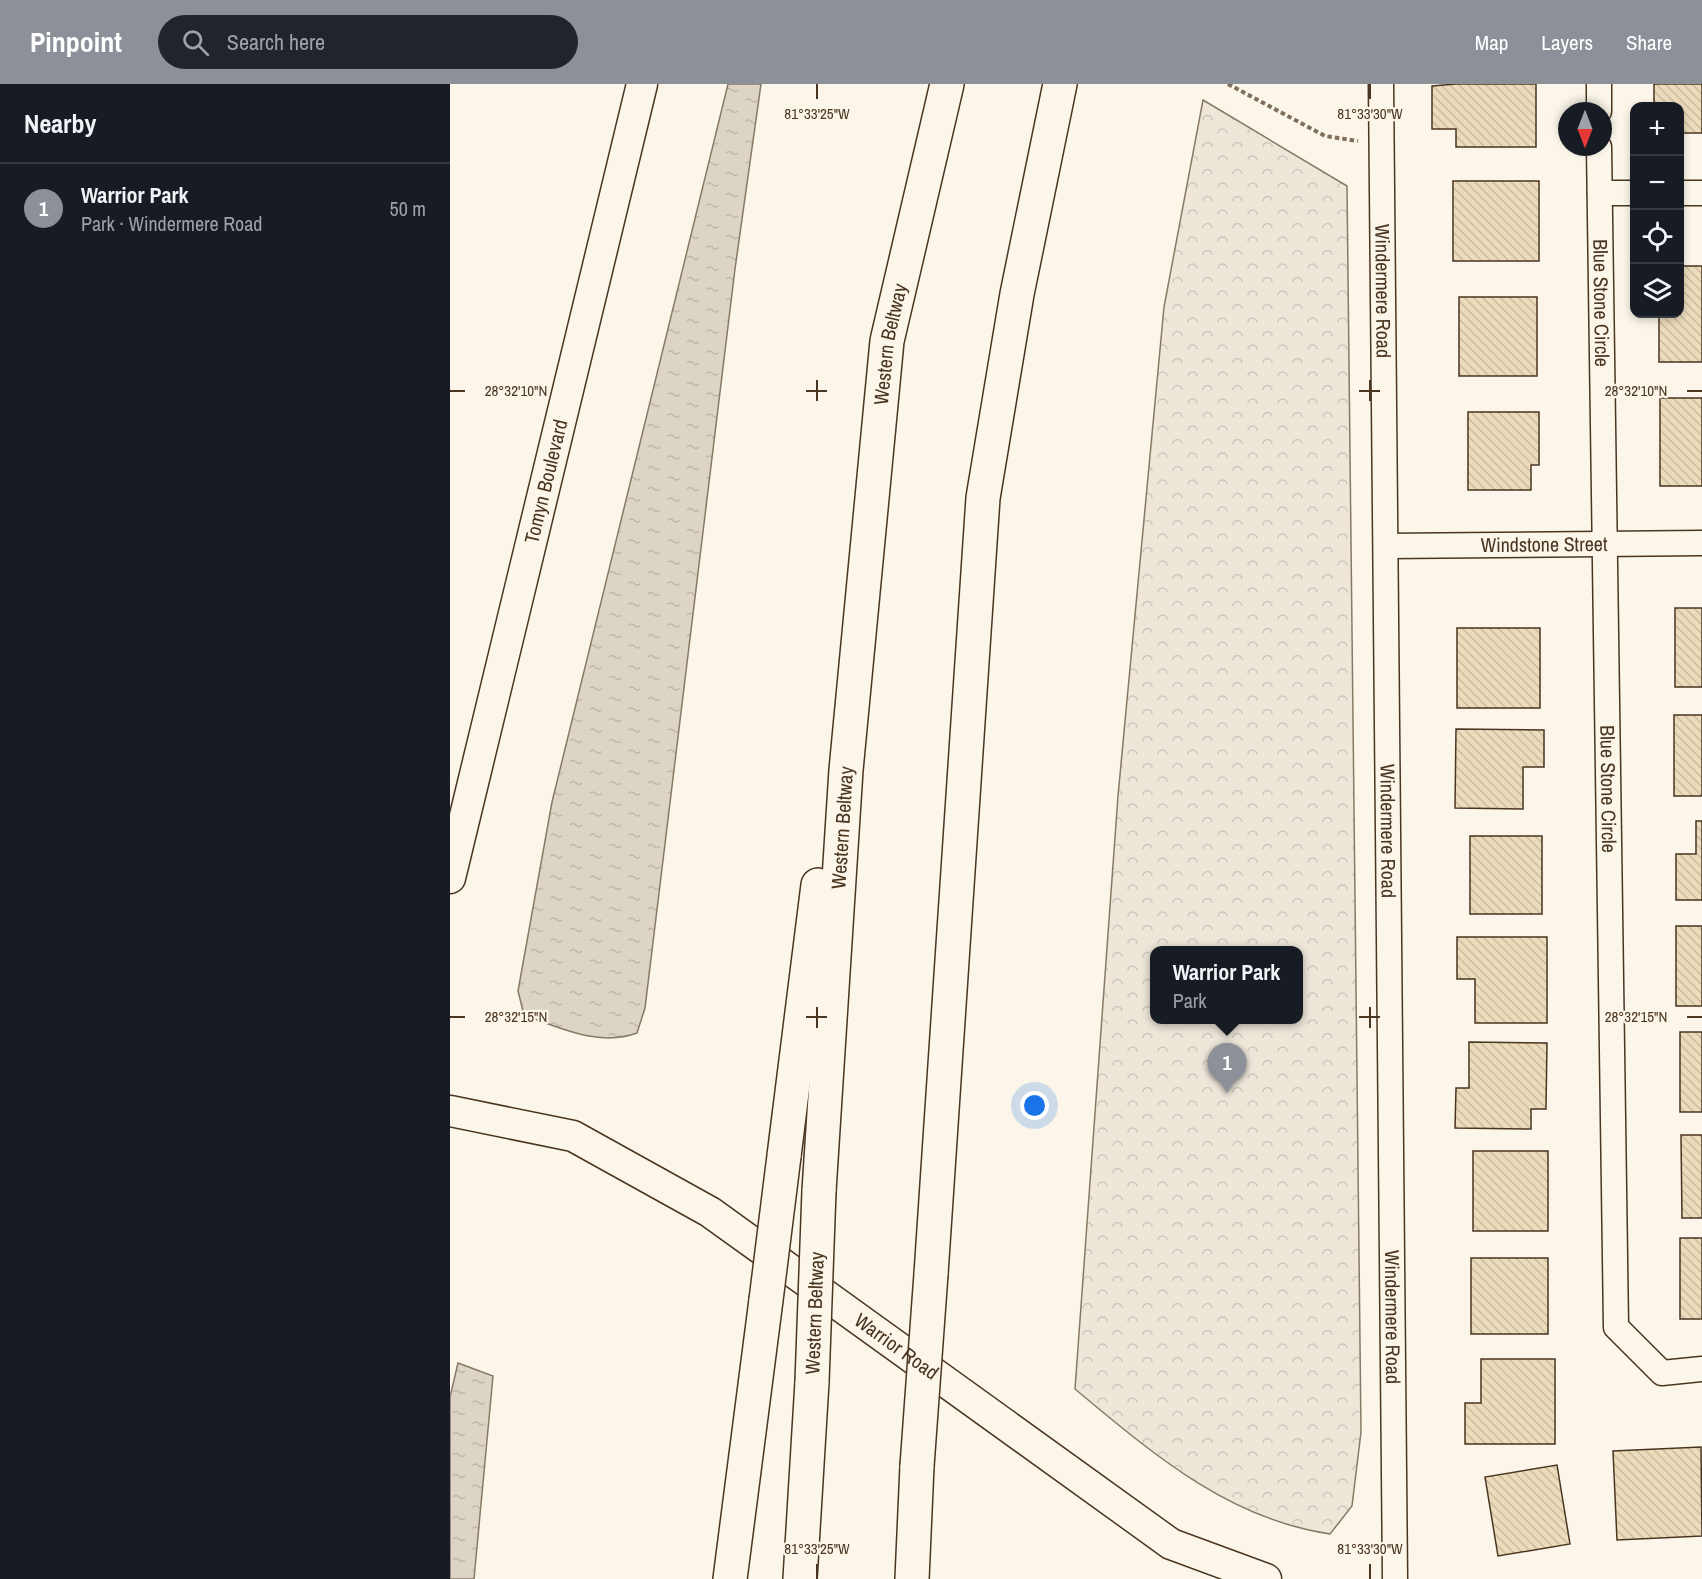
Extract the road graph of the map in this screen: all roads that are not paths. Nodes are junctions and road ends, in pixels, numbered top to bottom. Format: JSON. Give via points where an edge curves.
{"nodes":[{"id":1,"x":642,"y":84,"type":"edge"},
{"id":2,"x":947,"y":84,"type":"edge"},
{"id":3,"x":1060,"y":84,"type":"edge"},
{"id":4,"x":1381,"y":84,"type":"edge"},
{"id":5,"x":1599,"y":84,"type":"edge"},
{"id":6,"x":1599,"y":102,"type":"edge"},
{"id":7,"x":1599,"y":156,"type":"edge"},
{"id":8,"x":1599,"y":193,"type":"junction"},
{"id":9,"x":1630,"y":193,"type":"edge"},
{"id":10,"x":1684,"y":193,"type":"edge"},
{"id":11,"x":1702,"y":193,"type":"edge"},
{"id":12,"x":887,"y":341,"type":"junction"},
{"id":13,"x":1603,"y":543,"type":"junction"},
{"id":14,"x":1702,"y":543,"type":"edge"},
{"id":15,"x":1386,"y":546,"type":"junction"},
{"id":16,"x":450,"y":878,"type":"edge"},
{"id":17,"x":450,"y":1110,"type":"edge"},
{"id":18,"x":1702,"y":1369,"type":"edge"},
{"id":19,"x":730,"y":1579,"type":"edge"},
{"id":20,"x":800,"y":1579,"type":"edge"},
{"id":21,"x":912,"y":1579,"type":"edge"},
{"id":22,"x":1266,"y":1579,"type":"edge"},
{"id":23,"x":1395,"y":1579,"type":"edge"}],
"edges":[{"from":1,"to":16,"type":"street","name":"Tomyn Boulevard"},
{"from":2,"to":12,"type":"highway","name":"Western Beltway"},
{"from":3,"to":21,"type":"highway","bridge":true,"via":[[1017,294],[983,498]]},
{"from":4,"to":15,"type":"street","name":"Windermere Road"},
{"from":5,"to":6,"type":"street"},
{"from":7,"to":8,"type":"street","name":"Blue Stone Circle"},
{"from":8,"to":9,"type":"street"},
{"from":8,"to":13,"type":"street","name":"Blue Stone Circle"},
{"from":10,"to":11,"type":"street"},
{"from":12,"to":19,"type":"highway","bridge":true},
{"from":12,"to":20,"type":"highway","name":"Western Beltway","bridge":true,"via":[[846,770],[819,1191]]},
{"from":13,"to":14,"type":"street","name":"Windstone Street"},
{"from":13,"to":15,"type":"street","name":"Windstone Street"},
{"from":13,"to":18,"type":"street","name":"Blue Stone Circle","via":[[1616,1328],[1662,1372]]},
{"from":15,"to":23,"type":"street","name":"Windermere Road"},
{"from":17,"to":22,"type":"street","name":"Warrior Road","via":[[573,1136],[710,1212],[1171,1544]]}]}
